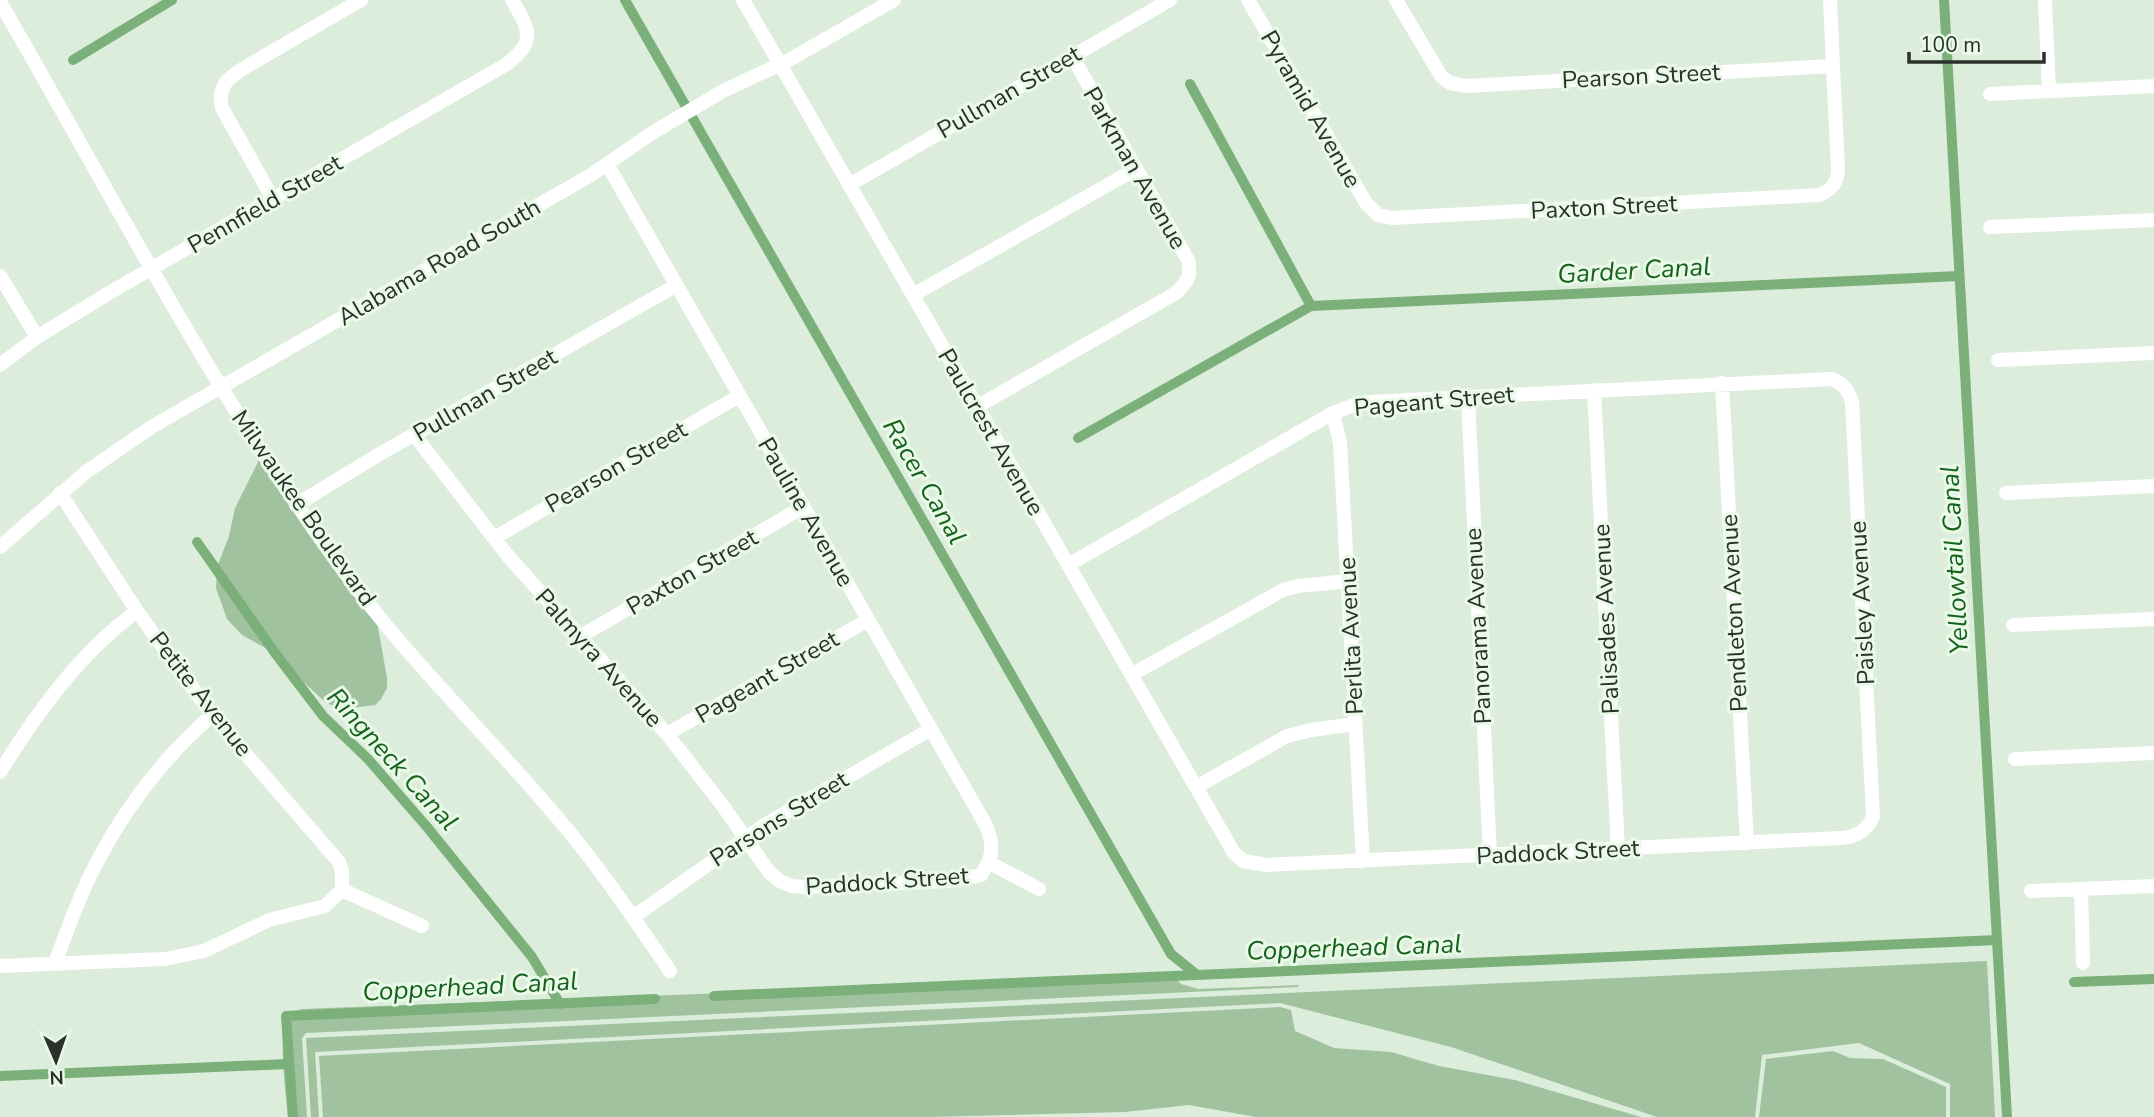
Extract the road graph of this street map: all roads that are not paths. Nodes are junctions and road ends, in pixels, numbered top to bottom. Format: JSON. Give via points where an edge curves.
{"nodes":[{"id":1,"x":361,"y":0,"type":"edge"},
{"id":2,"x":512,"y":0,"type":"edge"},
{"id":3,"x":743,"y":0,"type":"edge"},
{"id":4,"x":894,"y":0,"type":"edge"},
{"id":5,"x":1170,"y":0,"type":"edge"},
{"id":6,"x":1248,"y":0,"type":"edge"},
{"id":7,"x":1396,"y":0,"type":"edge"},
{"id":8,"x":1830,"y":0,"type":"edge"},
{"id":9,"x":2045,"y":0,"type":"edge"},
{"id":10,"x":0,"y":2,"type":"edge"},
{"id":11,"x":1072,"y":56,"type":"junction"},
{"id":12,"x":779,"y":65,"type":"junction"},
{"id":13,"x":1833,"y":66,"type":"junction"},
{"id":14,"x":2154,"y":86,"type":"edge"},
{"id":15,"x":2049,"y":90,"type":"junction"},
{"id":16,"x":1990,"y":94,"type":"dead end"},
{"id":17,"x":607,"y":164,"type":"junction"},
{"id":18,"x":1136,"y":169,"type":"junction"},
{"id":19,"x":849,"y":186,"type":"junction"},
{"id":20,"x":273,"y":198,"type":"junction"},
{"id":21,"x":1378,"y":215,"type":"joint"},
{"id":22,"x":2154,"y":220,"type":"edge"},
{"id":23,"x":1990,"y":227,"type":"dead end"},
{"id":24,"x":153,"y":268,"type":"junction"},
{"id":25,"x":0,"y":276,"type":"edge"},
{"id":26,"x":675,"y":286,"type":"junction"},
{"id":27,"x":913,"y":295,"type":"junction"},
{"id":28,"x":37,"y":337,"type":"junction"},
{"id":29,"x":2154,"y":353,"type":"edge"},
{"id":30,"x":1998,"y":360,"type":"dead end"},
{"id":31,"x":0,"y":365,"type":"edge"},
{"id":32,"x":1722,"y":383,"type":"junction"},
{"id":33,"x":1841,"y":383,"type":"joint"},
{"id":34,"x":222,"y":386,"type":"junction"},
{"id":35,"x":1594,"y":390,"type":"junction"},
{"id":36,"x":739,"y":396,"type":"junction"},
{"id":37,"x":1468,"y":397,"type":"junction"},
{"id":38,"x":978,"y":407,"type":"junction"},
{"id":39,"x":1333,"y":413,"type":"junction"},
{"id":40,"x":415,"y":436,"type":"junction"},
{"id":41,"x":2154,"y":486,"type":"edge"},
{"id":42,"x":60,"y":493,"type":"junction"},
{"id":43,"x":2006,"y":493,"type":"dead end"},
{"id":44,"x":296,"y":505,"type":"junction"},
{"id":45,"x":803,"y":507,"type":"junction"},
{"id":46,"x":494,"y":538,"type":"junction"},
{"id":47,"x":0,"y":547,"type":"edge"},
{"id":48,"x":1068,"y":565,"type":"junction"},
{"id":49,"x":1348,"y":581,"type":"junction"},
{"id":50,"x":137,"y":611,"type":"junction"},
{"id":51,"x":2154,"y":619,"type":"edge"},
{"id":52,"x":868,"y":620,"type":"junction"},
{"id":53,"x":2013,"y":625,"type":"dead end"},
{"id":54,"x":581,"y":636,"type":"junction"},
{"id":55,"x":1131,"y":675,"type":"junction"},
{"id":56,"x":212,"y":715,"type":"junction"},
{"id":57,"x":1355,"y":724,"type":"junction"},
{"id":58,"x":931,"y":729,"type":"junction"},
{"id":59,"x":667,"y":734,"type":"junction"},
{"id":60,"x":2154,"y":753,"type":"edge"},
{"id":61,"x":2015,"y":759,"type":"dead end"},
{"id":62,"x":0,"y":772,"type":"edge"},
{"id":63,"x":1196,"y":787,"type":"junction"},
{"id":64,"x":1869,"y":826,"type":"joint"},
{"id":65,"x":746,"y":837,"type":"junction"},
{"id":66,"x":1747,"y":843,"type":"junction"},
{"id":67,"x":1618,"y":849,"type":"junction"},
{"id":68,"x":1490,"y":855,"type":"junction"},
{"id":69,"x":1243,"y":861,"type":"joint"},
{"id":70,"x":1363,"y":861,"type":"junction"},
{"id":71,"x":990,"y":863,"type":"junction"},
{"id":72,"x":779,"y":881,"type":"joint"},
{"id":73,"x":2154,"y":886,"type":"edge"},
{"id":74,"x":1040,"y":889,"type":"dead end"},
{"id":75,"x":2081,"y":889,"type":"junction"},
{"id":76,"x":342,"y":890,"type":"junction"},
{"id":77,"x":2031,"y":891,"type":"dead end"},
{"id":78,"x":633,"y":917,"type":"junction"},
{"id":79,"x":422,"y":926,"type":"dead end"},
{"id":80,"x":55,"y":963,"type":"junction"},
{"id":81,"x":2083,"y":963,"type":"dead end"},
{"id":82,"x":0,"y":966,"type":"edge"},
{"id":83,"x":670,"y":971,"type":"dead end"}],
"edges":[{"from":1,"to":20,"type":"street","via":[[249,65],[222,87],[222,108]]},
{"from":2,"to":20,"type":"street","name":"Pennfield Street","via":[[526,26],[524,51]]},
{"from":3,"to":12,"type":"street","name":"Paulcrest Avenue"},
{"from":4,"to":12,"type":"street","name":"Alabama Road South"},
{"from":5,"to":11,"type":"street","name":"Pullman Street"},
{"from":6,"to":21,"type":"street","name":"Pyramid Avenue","via":[[1358,190]]},
{"from":7,"to":13,"type":"street","name":"Pearson Street","via":[[1441,76],[1466,86]]},
{"from":8,"to":13,"type":"street"},
{"from":9,"to":15,"type":"street"},
{"from":10,"to":24,"type":"street","name":"Milwaukee Boulevard"},
{"from":11,"to":18,"type":"street","name":"Parkman Avenue"},
{"from":11,"to":19,"type":"street","name":"Pullman Street"},
{"from":12,"to":17,"type":"street","name":"Alabama Road South","via":[[677,118]]},
{"from":12,"to":19,"type":"street","name":"Paulcrest Avenue"},
{"from":13,"to":21,"type":"street","name":"Paxton Street","via":[[1838,172],[1829,191],[1819,195],[1392,218]]},
{"from":14,"to":15,"type":"street"},
{"from":15,"to":16,"type":"street"},
{"from":17,"to":26,"type":"street","name":"Pauline Avenue"},
{"from":17,"to":34,"type":"street","name":"Alabama Road South"},
{"from":18,"to":27,"type":"street"},
{"from":18,"to":38,"type":"street","name":"Parkman Avenue","via":[[1188,260],[1188,281],[1176,293]]},
{"from":19,"to":27,"type":"street","name":"Paulcrest Avenue"},
{"from":20,"to":24,"type":"street","name":"Pennfield Street"},
{"from":22,"to":23,"type":"street"},
{"from":24,"to":28,"type":"street","name":"Pennfield Street"},
{"from":24,"to":34,"type":"street","name":"Milwaukee Boulevard"},
{"from":25,"to":28,"type":"street"},
{"from":26,"to":36,"type":"street","name":"Pauline Avenue"},
{"from":26,"to":40,"type":"street","name":"Pullman Street"},
{"from":27,"to":38,"type":"street","name":"Paulcrest Avenue"},
{"from":28,"to":31,"type":"street","name":"Pennfield Street"},
{"from":29,"to":30,"type":"street"},
{"from":32,"to":33,"type":"street","name":"Pageant Street","via":[[1820,378]]},
{"from":32,"to":35,"type":"street","name":"Pageant Street"},
{"from":32,"to":66,"type":"street","name":"Pendleton Avenue"},
{"from":33,"to":64,"type":"street","name":"Paisley Avenue","via":[[1852,402],[1873,806]]},
{"from":34,"to":42,"type":"street","name":"Alabama Road South","via":[[123,445]]},
{"from":34,"to":44,"type":"street","name":"Milwaukee Boulevard"},
{"from":35,"to":37,"type":"street","name":"Pageant Street"},
{"from":35,"to":67,"type":"street","name":"Palisades Avenue"},
{"from":36,"to":45,"type":"street","name":"Pauline Avenue"},
{"from":36,"to":46,"type":"street","name":"Pearson Street"},
{"from":37,"to":39,"type":"street","name":"Pageant Street","via":[[1371,402]]},
{"from":37,"to":68,"type":"street","name":"Panorama Avenue"},
{"from":38,"to":48,"type":"street","name":"Paulcrest Avenue"},
{"from":39,"to":48,"type":"street","name":"Pageant Street"},
{"from":39,"to":49,"type":"street","name":"Perlita Avenue","via":[[1340,443]]},
{"from":40,"to":44,"type":"street","name":"Pullman Street"},
{"from":40,"to":46,"type":"street","name":"Palmyra Avenue"},
{"from":41,"to":43,"type":"street"},
{"from":42,"to":47,"type":"street","name":"Alabama Road South"},
{"from":42,"to":50,"type":"street","name":"Petite Avenue"},
{"from":44,"to":78,"type":"street","name":"Milwaukee Boulevard","via":[[378,615],[562,824]]},
{"from":45,"to":52,"type":"street","name":"Pauline Avenue"},
{"from":45,"to":54,"type":"street","name":"Paxton Street"},
{"from":46,"to":54,"type":"street","name":"Palmyra Avenue"},
{"from":48,"to":55,"type":"street","name":"Paulcrest Avenue"},
{"from":49,"to":55,"type":"street","via":[[1283,590]]},
{"from":49,"to":57,"type":"street","name":"Perlita Avenue"},
{"from":50,"to":56,"type":"street","name":"Petite Avenue"},
{"from":50,"to":62,"type":"street","via":[[67,677]]},
{"from":51,"to":53,"type":"street"},
{"from":52,"to":58,"type":"street","name":"Pauline Avenue"},
{"from":52,"to":59,"type":"street","name":"Pageant Street"},
{"from":54,"to":59,"type":"street","name":"Palmyra Avenue"},
{"from":55,"to":63,"type":"street","name":"Paulcrest Avenue"},
{"from":56,"to":76,"type":"street","name":"Petite Avenue","via":[[329,849],[342,871]]},
{"from":56,"to":80,"type":"street","via":[[180,744],[121,820],[94,868]]},
{"from":57,"to":63,"type":"street","via":[[1287,736]]},
{"from":57,"to":70,"type":"street","name":"Perlita Avenue"},
{"from":58,"to":65,"type":"street","name":"Parsons Street"},
{"from":58,"to":71,"type":"street","name":"Pauline Avenue","via":[[989,830],[993,846]]},
{"from":59,"to":65,"type":"street","name":"Palmyra Avenue"},
{"from":60,"to":61,"type":"street"},
{"from":63,"to":69,"type":"street","name":"Paulcrest Avenue"},
{"from":64,"to":66,"type":"street","name":"Paddock Street","via":[[1852,837]]},
{"from":65,"to":72,"type":"street","name":"Palmyra Avenue"},
{"from":65,"to":78,"type":"street","name":"Parsons Street"},
{"from":66,"to":67,"type":"street","name":"Paddock Street"},
{"from":67,"to":68,"type":"street","name":"Paddock Street"},
{"from":68,"to":70,"type":"street","name":"Paddock Street"},
{"from":69,"to":70,"type":"street","name":"Paddock Street","via":[[1267,866]]},
{"from":71,"to":72,"type":"street","name":"Paddock Street","via":[[981,875],[946,881],[805,887]]},
{"from":71,"to":74,"type":"street"},
{"from":73,"to":75,"type":"street"},
{"from":75,"to":77,"type":"street"},
{"from":75,"to":81,"type":"street"},
{"from":76,"to":79,"type":"street"},
{"from":76,"to":80,"type":"street","via":[[325,906],[269,920],[187,956]]},
{"from":78,"to":83,"type":"street","name":"Milwaukee Boulevard"},
{"from":80,"to":82,"type":"street"}]}
